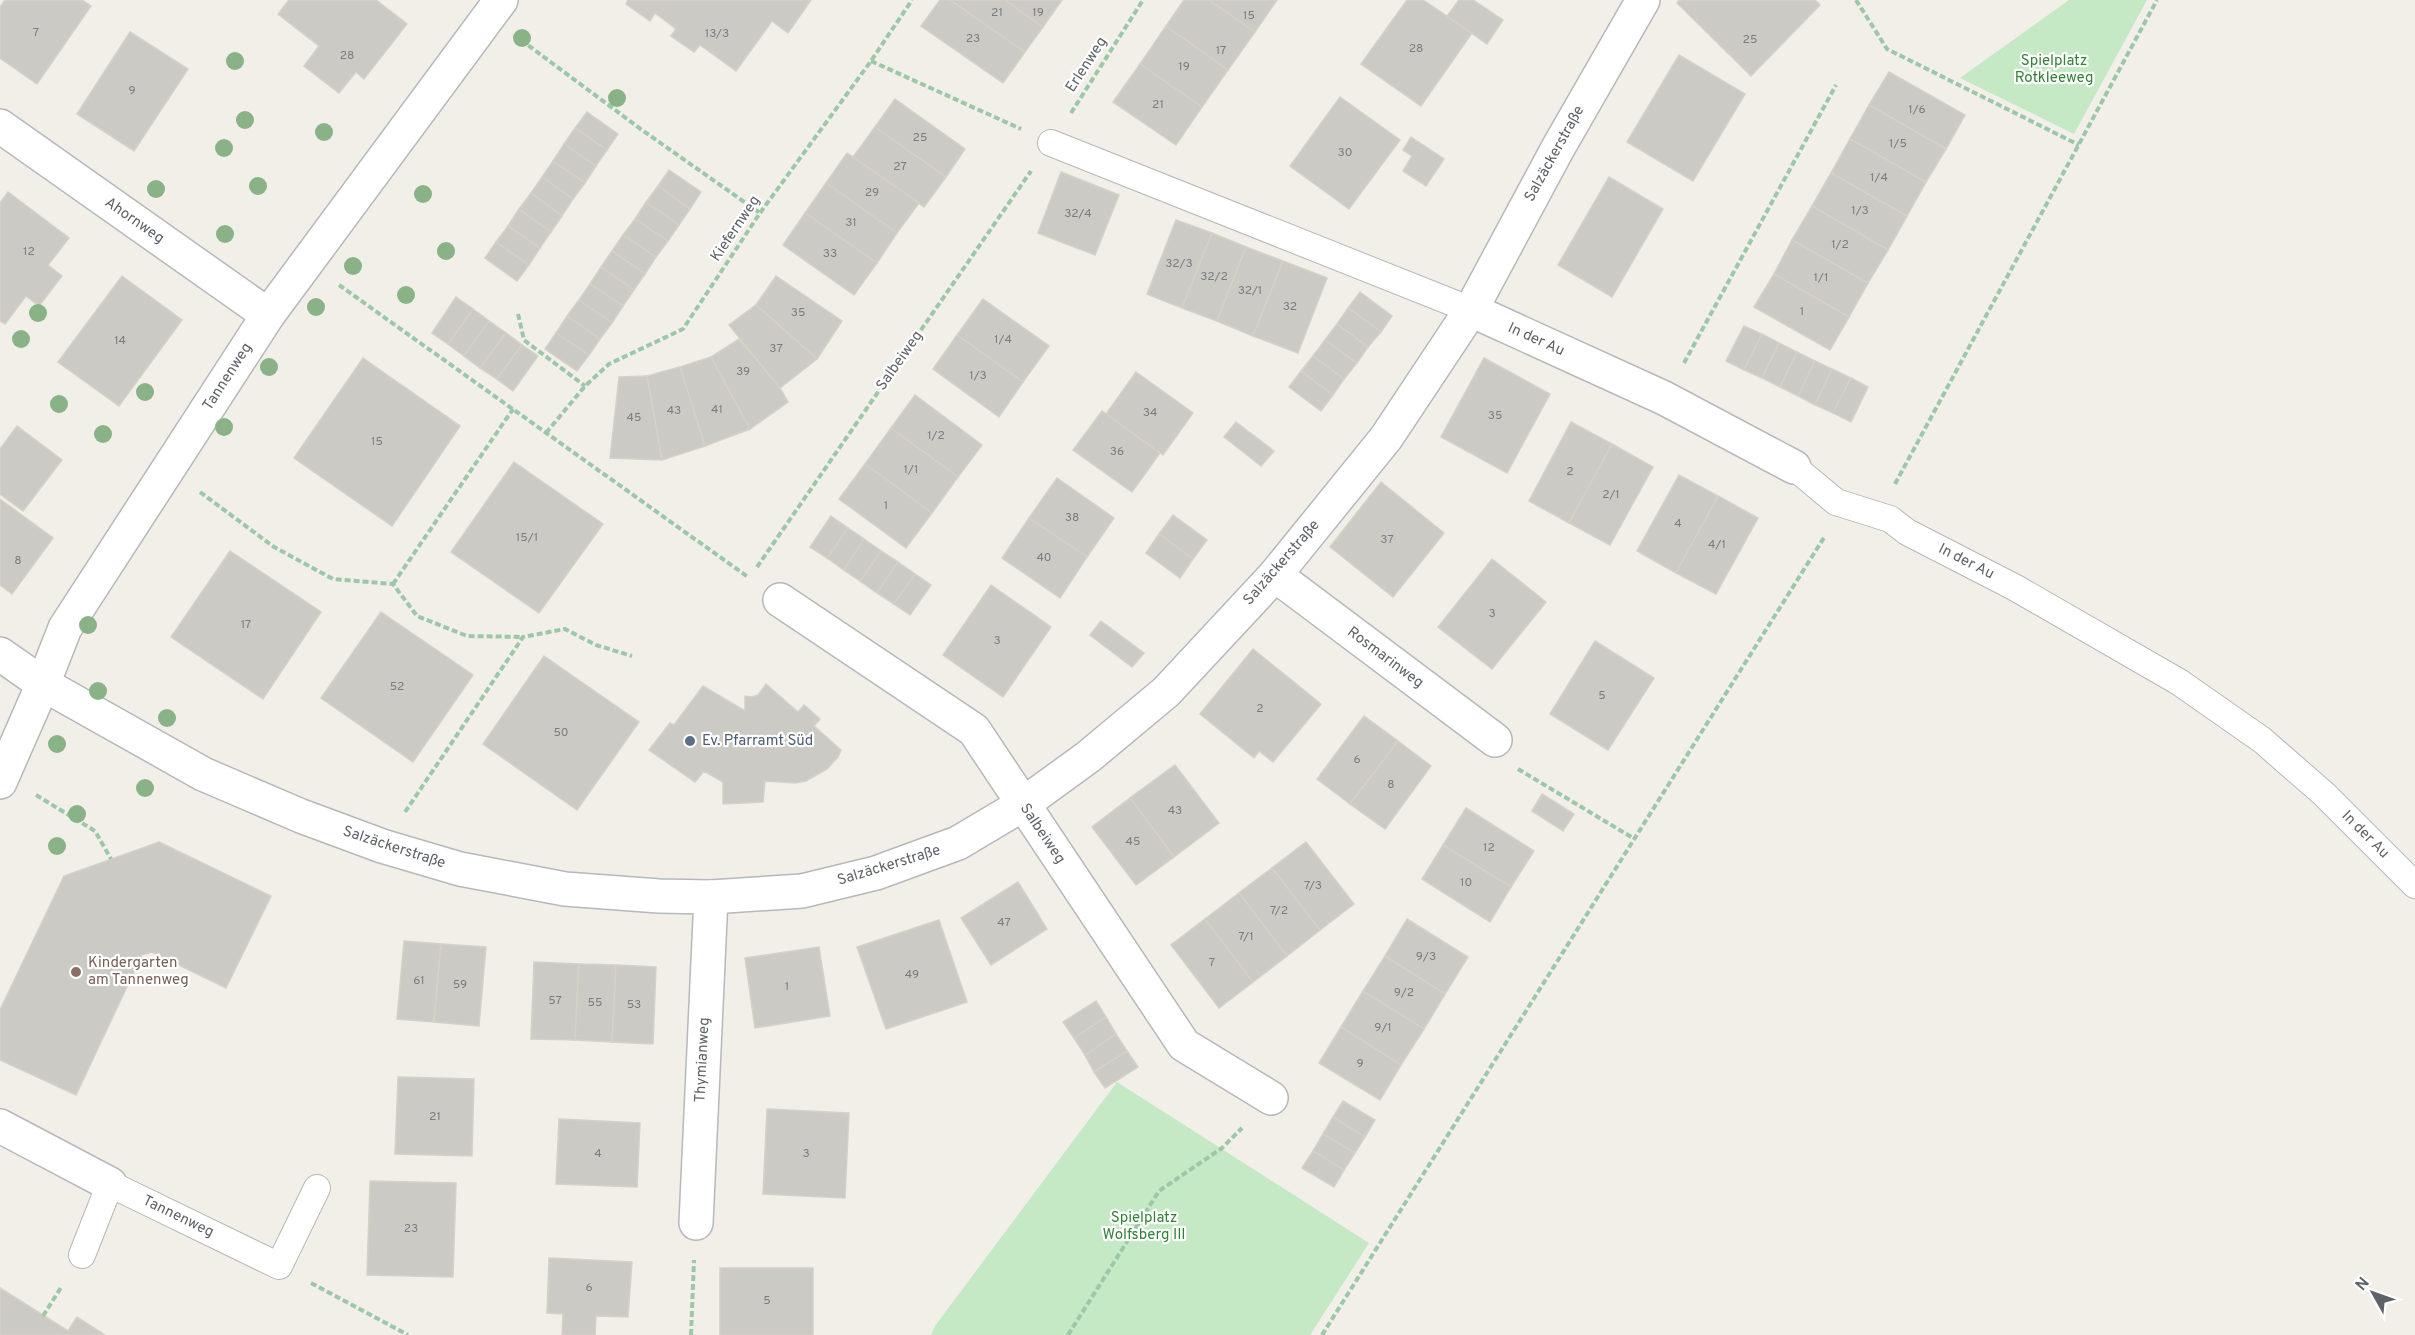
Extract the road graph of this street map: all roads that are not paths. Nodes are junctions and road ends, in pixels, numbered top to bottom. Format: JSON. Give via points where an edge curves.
{"nodes":[{"id":1,"x":1643,"y":0,"type":"edge"},
{"id":2,"x":495,"y":8,"type":"edge"},
{"id":3,"x":0,"y":126,"type":"edge"},
{"id":4,"x":1051,"y":143,"type":"road end"},
{"id":5,"x":1471,"y":310,"type":"junction"},
{"id":6,"x":268,"y":315,"type":"junction"},
{"id":7,"x":1794,"y":467,"type":"joint"},
{"id":8,"x":1275,"y":575,"type":"junction"},
{"id":9,"x":780,"y":600,"type":"dead end"},
{"id":10,"x":0,"y":654,"type":"edge"},
{"id":11,"x":43,"y":684,"type":"junction"},
{"id":12,"x":1495,"y":740,"type":"road end"},
{"id":13,"x":0,"y":782,"type":"edge"},
{"id":14,"x":1022,"y":805,"type":"junction"},
{"id":15,"x":2415,"y":885,"type":"edge"},
{"id":16,"x":711,"y":897,"type":"junction"},
{"id":17,"x":1271,"y":1098,"type":"road end"},
{"id":18,"x":0,"y":1126,"type":"edge"},
{"id":19,"x":110,"y":1184,"type":"junction"},
{"id":20,"x":317,"y":1188,"type":"dead end"},
{"id":21,"x":696,"y":1223,"type":"road end"},
{"id":22,"x":82,"y":1255,"type":"dead end"}],
"edges":[{"from":1,"to":5,"type":"street","name":"Salzäckerstraße"},
{"from":2,"to":6,"type":"street","name":"Tannenweg"},
{"from":3,"to":6,"type":"street","name":"Ahornweg"},
{"from":4,"to":5,"type":"lane"},
{"from":5,"to":7,"type":"street","name":"In der Au","via":[[1664,398]]},
{"from":5,"to":8,"type":"street","name":"Salzäckerstraße","via":[[1386,438]]},
{"from":6,"to":11,"type":"street","name":"Tannenweg","via":[[65,628]]},
{"from":7,"to":15,"type":"lane","name":"In der Au","via":[[1836,502],[1890,519],[2179,682],[2262,740],[2324,794]]},
{"from":8,"to":12,"type":"street","name":"Rosmarinweg"},
{"from":8,"to":14,"type":"street","name":"Salzäckerstraße","via":[[1166,692]]},
{"from":9,"to":14,"type":"street","name":"Salbeiweg","via":[[974,730]]},
{"from":10,"to":11,"type":"street","name":"Salzäckerstraße"},
{"from":11,"to":13,"type":"street","name":"Tannenweg"},
{"from":11,"to":16,"type":"street","name":"Salzäckerstraße","via":[[203,774],[382,846],[460,868],[565,889]]},
{"from":14,"to":16,"type":"street","name":"Salzäckerstraße","via":[[958,843],[876,873],[802,891]]},
{"from":14,"to":17,"type":"street","name":"Salbeiweg","via":[[1184,1045]]},
{"from":16,"to":21,"type":"street","name":"Thymianweg"},
{"from":18,"to":19,"type":"street","name":"Tannenweg"},
{"from":19,"to":20,"type":"lane","name":"Tannenweg","via":[[279,1266]]},
{"from":19,"to":22,"type":"lane"}]}
